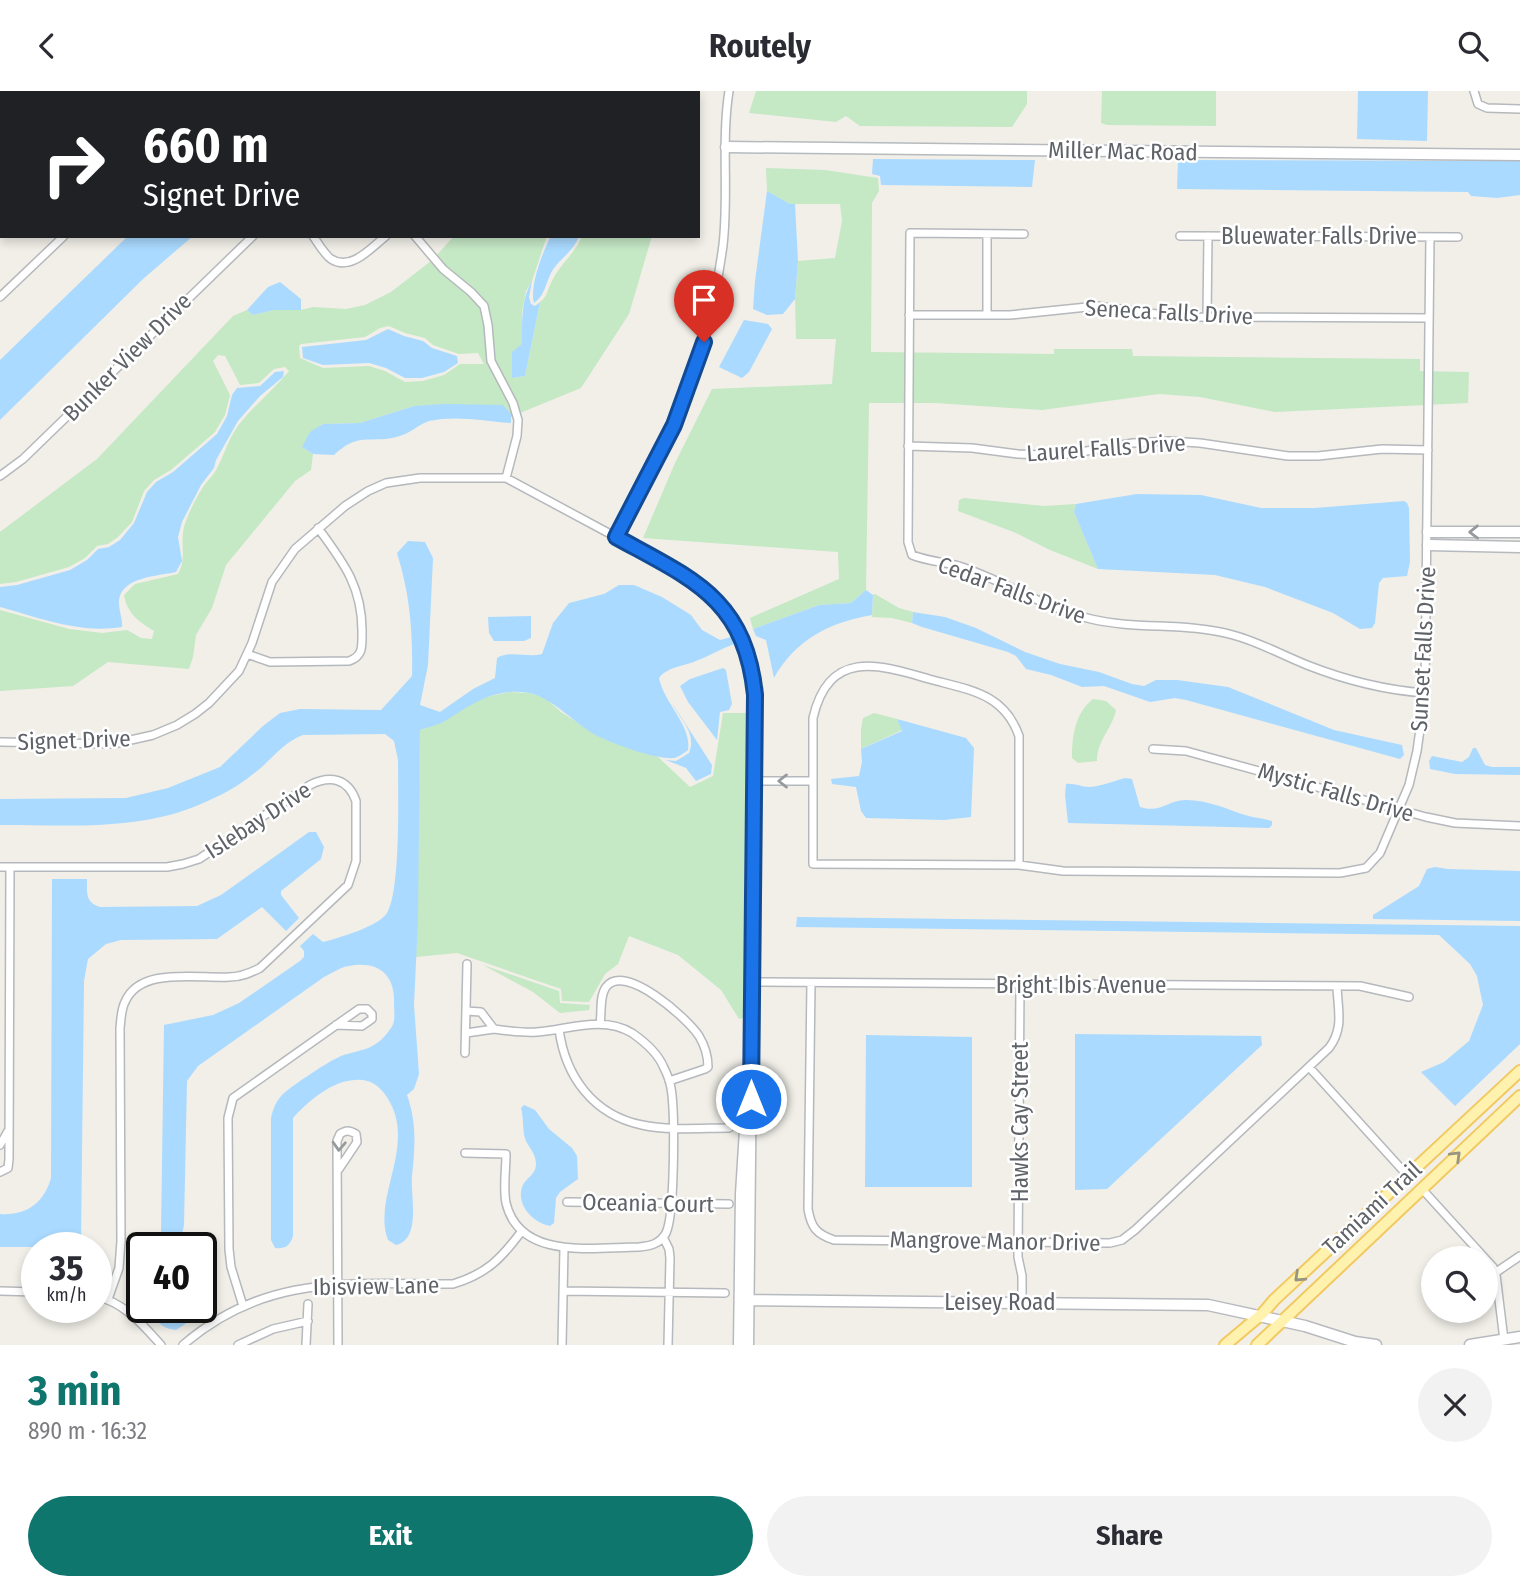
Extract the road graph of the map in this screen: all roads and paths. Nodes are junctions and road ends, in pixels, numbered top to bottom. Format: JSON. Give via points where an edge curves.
{"nodes":[{"id":1,"x":729,"y":91,"type":"edge"},
{"id":2,"x":1474,"y":91,"type":"edge"},
{"id":3,"x":1520,"y":109,"type":"edge"},
{"id":4,"x":726,"y":147,"type":"junction"},
{"id":5,"x":1520,"y":155,"type":"edge"},
{"id":6,"x":987,"y":234,"type":"junction"},
{"id":7,"x":1024,"y":234,"type":"dead end"},
{"id":8,"x":1180,"y":236,"type":"dead end"},
{"id":9,"x":1208,"y":236,"type":"junction"},
{"id":10,"x":1430,"y":237,"type":"junction"},
{"id":11,"x":1458,"y":237,"type":"dead end"},
{"id":12,"x":62,"y":238,"type":"edge"},
{"id":13,"x":251,"y":238,"type":"edge"},
{"id":14,"x":315,"y":238,"type":"edge"},
{"id":15,"x":384,"y":238,"type":"edge"},
{"id":16,"x":417,"y":238,"type":"edge"},
{"id":17,"x":0,"y":297,"type":"edge"},
{"id":18,"x":909,"y":315,"type":"junction"},
{"id":19,"x":987,"y":315,"type":"junction"},
{"id":20,"x":1207,"y":317,"type":"junction"},
{"id":21,"x":1429,"y":318,"type":"junction"},
{"id":22,"x":908,"y":446,"type":"junction"},
{"id":23,"x":1428,"y":450,"type":"junction"},
{"id":24,"x":0,"y":476,"type":"edge"},
{"id":25,"x":506,"y":478,"type":"junction"},
{"id":26,"x":318,"y":528,"type":"junction"},
{"id":27,"x":1520,"y":531,"type":"edge"},
{"id":28,"x":1428,"y":532,"type":"junction"},
{"id":29,"x":616,"y":537,"type":"junction"},
{"id":30,"x":1428,"y":545,"type":"junction"},
{"id":31,"x":1520,"y":547,"type":"edge"},
{"id":32,"x":247,"y":654,"type":"junction"},
{"id":33,"x":1425,"y":693,"type":"junction"},
{"id":34,"x":0,"y":742,"type":"edge"},
{"id":35,"x":1153,"y":749,"type":"dead end"},
{"id":36,"x":754,"y":781,"type":"junction"},
{"id":37,"x":813,"y":781,"type":"junction"},
{"id":38,"x":1399,"y":810,"type":"junction"},
{"id":39,"x":1520,"y":826,"type":"edge"},
{"id":40,"x":1018,"y":865,"type":"junction"},
{"id":41,"x":0,"y":867,"type":"edge"},
{"id":42,"x":10,"y":867,"type":"junction"},
{"id":43,"x":467,"y":964,"type":"dead end"},
{"id":44,"x":752,"y":982,"type":"junction"},
{"id":45,"x":811,"y":983,"type":"junction"},
{"id":46,"x":1020,"y":985,"type":"junction"},
{"id":47,"x":1338,"y":987,"type":"junction"},
{"id":48,"x":1409,"y":997,"type":"dead end"},
{"id":49,"x":466,"y":1011,"type":"junction"},
{"id":50,"x":600,"y":1024,"type":"junction"},
{"id":51,"x":336,"y":1025,"type":"dead end"},
{"id":52,"x":494,"y":1029,"type":"junction"},
{"id":53,"x":559,"y":1029,"type":"junction"},
{"id":54,"x":466,"y":1033,"type":"junction"},
{"id":55,"x":466,"y":1053,"type":"dead end"},
{"id":56,"x":1310,"y":1067,"type":"junction"},
{"id":57,"x":1520,"y":1070,"type":"edge"},
{"id":58,"x":1510,"y":1079,"type":"junction"},
{"id":59,"x":669,"y":1081,"type":"junction"},
{"id":60,"x":1520,"y":1089,"type":"edge"},
{"id":61,"x":1520,"y":1096,"type":"edge"},
{"id":62,"x":672,"y":1127,"type":"junction"},
{"id":63,"x":729,"y":1128,"type":"dead end"},
{"id":64,"x":8,"y":1131,"type":"junction"},
{"id":65,"x":0,"y":1145,"type":"edge"},
{"id":66,"x":466,"y":1153,"type":"dead end"},
{"id":67,"x":339,"y":1169,"type":"junction"},
{"id":68,"x":0,"y":1172,"type":"edge"},
{"id":69,"x":1407,"y":1175,"type":"junction"},
{"id":70,"x":1422,"y":1189,"type":"junction"},
{"id":71,"x":567,"y":1202,"type":"dead end"},
{"id":72,"x":671,"y":1203,"type":"junction"},
{"id":73,"x":729,"y":1204,"type":"dead end"},
{"id":74,"x":521,"y":1232,"type":"junction"},
{"id":75,"x":663,"y":1237,"type":"junction"},
{"id":76,"x":1019,"y":1241,"type":"junction"},
{"id":77,"x":1475,"y":1246,"type":"edge"},
{"id":78,"x":564,"y":1248,"type":"junction"},
{"id":79,"x":1520,"y":1256,"type":"edge"},
{"id":80,"x":1498,"y":1271,"type":"edge"},
{"id":81,"x":338,"y":1285,"type":"junction"},
{"id":82,"x":112,"y":1288,"type":"edge"},
{"id":83,"x":0,"y":1291,"type":"edge"},
{"id":84,"x":563,"y":1291,"type":"junction"},
{"id":85,"x":21,"y":1292,"type":"edge"},
{"id":86,"x":669,"y":1292,"type":"junction"},
{"id":87,"x":725,"y":1293,"type":"dead end"},
{"id":88,"x":1498,"y":1295,"type":"edge"},
{"id":89,"x":744,"y":1300,"type":"junction"},
{"id":90,"x":112,"y":1301,"type":"edge"},
{"id":91,"x":1022,"y":1302,"type":"junction"},
{"id":92,"x":308,"y":1304,"type":"dead end"},
{"id":93,"x":243,"y":1306,"type":"junction"},
{"id":94,"x":1259,"y":1317,"type":"junction"},
{"id":95,"x":308,"y":1321,"type":"junction"},
{"id":96,"x":1282,"y":1321,"type":"junction"},
{"id":97,"x":1520,"y":1337,"type":"edge"},
{"id":98,"x":1504,"y":1340,"type":"junction"},
{"id":99,"x":161,"y":1345,"type":"edge"},
{"id":100,"x":183,"y":1345,"type":"edge"},
{"id":101,"x":238,"y":1345,"type":"edge"},
{"id":102,"x":306,"y":1345,"type":"edge"},
{"id":103,"x":338,"y":1345,"type":"edge"},
{"id":104,"x":562,"y":1345,"type":"edge"},
{"id":105,"x":668,"y":1345,"type":"edge"},
{"id":106,"x":739,"y":1345,"type":"edge"},
{"id":107,"x":748,"y":1345,"type":"edge"},
{"id":108,"x":1225,"y":1345,"type":"edge"},
{"id":109,"x":1256,"y":1345,"type":"edge"},
{"id":110,"x":1376,"y":1345,"type":"edge"},
{"id":111,"x":1470,"y":1345,"type":"edge"}],
"edges":[{"from":1,"to":4,"type":"street"},
{"from":2,"to":3,"type":"street","via":[[1478,104],[1487,108]]},
{"from":4,"to":5,"type":"street","name":"Miller Mac Road"},
{"from":4,"to":29,"type":"street","via":[[723,243],[704,342],[674,425]]},
{"from":6,"to":7,"type":"street"},
{"from":6,"to":18,"type":"street","name":"Cedar Falls Drive","via":[[911,233]]},
{"from":6,"to":19,"type":"street"},
{"from":8,"to":9,"type":"street","name":"Bluewater Falls Drive"},
{"from":9,"to":10,"type":"street","name":"Bluewater Falls Drive"},
{"from":9,"to":20,"type":"street"},
{"from":10,"to":11,"type":"street","name":"Bluewater Falls Drive"},
{"from":10,"to":21,"type":"street","name":"Sunset Falls Drive"},
{"from":12,"to":17,"type":"street"},
{"from":13,"to":24,"type":"street","name":"Bunker View Drive"},
{"from":14,"to":15,"type":"street","via":[[332,259],[344,263],[356,260]]},
{"from":16,"to":25,"type":"street","via":[[484,306],[491,361],[518,420]]},
{"from":18,"to":19,"type":"street","name":"Seneca Falls Drive"},
{"from":18,"to":22,"type":"street","name":"Cedar Falls Drive"},
{"from":19,"to":20,"type":"street","name":"Seneca Falls Drive","via":[[1097,306]]},
{"from":20,"to":21,"type":"street","name":"Seneca Falls Drive"},
{"from":21,"to":23,"type":"street","name":"Sunset Falls Drive"},
{"from":22,"to":23,"type":"street","name":"Laurel Falls Drive","via":[[1044,455],[1169,441],[1288,456]]},
{"from":22,"to":33,"type":"street","name":"Cedar Falls Drive","via":[[908,542],[912,555],[959,566],[1091,619],[1233,635],[1348,680]]},
{"from":23,"to":28,"type":"street","name":"Sunset Falls Drive"},
{"from":25,"to":26,"type":"street","name":"Signet Drive","via":[[401,479],[368,491]]},
{"from":25,"to":29,"type":"street","name":"Signet Drive"},
{"from":26,"to":32,"type":"street","name":"Signet Drive","via":[[295,549],[272,582]]},
{"from":26,"to":32,"type":"street","via":[[355,586],[363,616],[361,653],[349,661],[270,662]]},
{"from":27,"to":28,"type":"street","one_way":true},
{"from":28,"to":30,"type":"street","name":"Sunset Falls Drive"},
{"from":29,"to":36,"type":"street","via":[[707,590],[739,632],[755,695]]},
{"from":30,"to":31,"type":"street"},
{"from":30,"to":33,"type":"street","name":"Sunset Falls Drive"},
{"from":32,"to":34,"type":"street","name":"Signet Drive","via":[[239,671],[209,703],[153,735],[113,744]]},
{"from":33,"to":38,"type":"street","name":"Sunset Falls Drive","via":[[1417,751]]},
{"from":35,"to":38,"type":"street","name":"Mystic Falls Drive","via":[[1186,751]]},
{"from":37,"to":36,"type":"street","one_way":true},
{"from":36,"to":44,"type":"street"},
{"from":37,"to":40,"type":"street","name":"Sunset Falls Drive","via":[[813,864]]},
{"from":37,"to":40,"type":"street","name":"Sunset Falls Drive","via":[[817,702],[848,669],[884,666],[983,695],[1006,711],[1019,736]]},
{"from":38,"to":39,"type":"street","name":"Mystic Falls Drive","via":[[1455,823]]},
{"from":38,"to":40,"type":"street","name":"Sunset Falls Drive","via":[[1380,853],[1366,867],[1340,873],[1063,871]]},
{"from":41,"to":42,"type":"street","name":"Islebay Drive"},
{"from":42,"to":64,"type":"street"},
{"from":42,"to":82,"type":"street","name":"Islebay Drive","via":[[183,865],[200,859],[322,779],[346,784],[356,801],[356,861],[348,885],[260,968],[243,976],[148,980],[125,1001],[120,1028],[121,1241]]},
{"from":43,"to":49,"type":"street"},
{"from":44,"to":45,"type":"street","name":"Bright Ibis Avenue"},
{"from":44,"to":89,"type":"street"},
{"from":45,"to":46,"type":"street","name":"Bright Ibis Avenue"},
{"from":45,"to":76,"type":"street","name":"Mangrove Manor Drive","via":[[808,1209],[816,1231],[834,1240]]},
{"from":46,"to":47,"type":"street","name":"Bright Ibis Avenue"},
{"from":46,"to":76,"type":"street","name":"Hawks Cay Street"},
{"from":47,"to":48,"type":"street","name":"Bright Ibis Avenue","via":[[1360,986]]},
{"from":47,"to":56,"type":"street","name":"Mangrove Manor Drive","via":[[1340,1027]]},
{"from":49,"to":52,"type":"street","via":[[481,1012]]},
{"from":49,"to":54,"type":"street"},
{"from":50,"to":53,"type":"street"},
{"from":50,"to":59,"type":"street","via":[[631,1032],[651,1047]]},
{"from":50,"to":59,"type":"street","via":[[604,990],[617,980],[668,1003],[698,1035],[708,1055],[708,1067]]},
{"from":51,"to":93,"type":"street","via":[[233,1098],[228,1118],[229,1249]]},
{"from":52,"to":53,"type":"street"},
{"from":52,"to":54,"type":"street"},
{"from":53,"to":62,"type":"street","via":[[574,1078],[599,1106],[644,1126]]},
{"from":54,"to":55,"type":"street"},
{"from":56,"to":69,"type":"street"},
{"from":56,"to":76,"type":"street","name":"Mangrove Manor Drive","via":[[1122,1240]]},
{"from":57,"to":58,"type":"main road","name":"Tamiami Trail"},
{"from":58,"to":60,"type":"main road"},
{"from":58,"to":69,"type":"main road","name":"Tamiami Trail"},
{"from":59,"to":62,"type":"street"},
{"from":70,"to":61,"type":"main road","name":"Tamiami Trail","one_way":true},
{"from":62,"to":63,"type":"street"},
{"from":62,"to":72,"type":"street"},
{"from":64,"to":65,"type":"street"},
{"from":64,"to":68,"type":"street","via":[[8,1168]]},
{"from":66,"to":74,"type":"street","via":[[506,1154],[506,1204]]},
{"from":67,"to":67,"type":"street","one_way":true,"via":[[357,1142],[352,1131],[340,1133],[337,1141]]},
{"from":67,"to":81,"type":"street"},
{"from":69,"to":94,"type":"main road","name":"Tamiami Trail","one_way":true},
{"from":70,"to":77,"type":"street"},
{"from":70,"to":96,"type":"main road","name":"Tamiami Trail"},
{"from":71,"to":72,"type":"street","name":"Oceania Court"},
{"from":72,"to":73,"type":"street","name":"Oceania Court"},
{"from":72,"to":75,"type":"street"},
{"from":74,"to":78,"type":"street"},
{"from":74,"to":81,"type":"street","name":"Ibisview Lane","via":[[494,1265],[453,1284]]},
{"from":75,"to":78,"type":"street","via":[[639,1247]]},
{"from":75,"to":86,"type":"street","via":[[669,1249]]},
{"from":76,"to":91,"type":"street","name":"Hawks Cay Street"},
{"from":78,"to":84,"type":"street"},
{"from":79,"to":80,"type":"street"},
{"from":81,"to":93,"type":"street","name":"Ibisview Lane","via":[[294,1289]]},
{"from":81,"to":103,"type":"street"},
{"from":83,"to":85,"type":"street"},
{"from":84,"to":86,"type":"street"},
{"from":84,"to":104,"type":"street"},
{"from":86,"to":87,"type":"street"},
{"from":86,"to":105,"type":"street"},
{"from":88,"to":98,"type":"street"},
{"from":89,"to":91,"type":"street","name":"Leisey Road"},
{"from":89,"to":106,"type":"street"},
{"from":89,"to":107,"type":"street"},
{"from":90,"to":99,"type":"street"},
{"from":91,"to":94,"type":"street","name":"Leisey Road","via":[[1208,1304]]},
{"from":92,"to":95,"type":"street"},
{"from":93,"to":100,"type":"street","name":"Ibisview Lane"},
{"from":94,"to":96,"type":"street","name":"Leisey Road"},
{"from":94,"to":108,"type":"main road","name":"Tamiami Trail"},
{"from":95,"to":101,"type":"street","via":[[273,1329]]},
{"from":95,"to":102,"type":"street"},
{"from":96,"to":109,"type":"main road","name":"Tamiami Trail"},
{"from":96,"to":110,"type":"street","name":"Leisey Road"},
{"from":97,"to":98,"type":"street"},
{"from":98,"to":111,"type":"street"}]}
